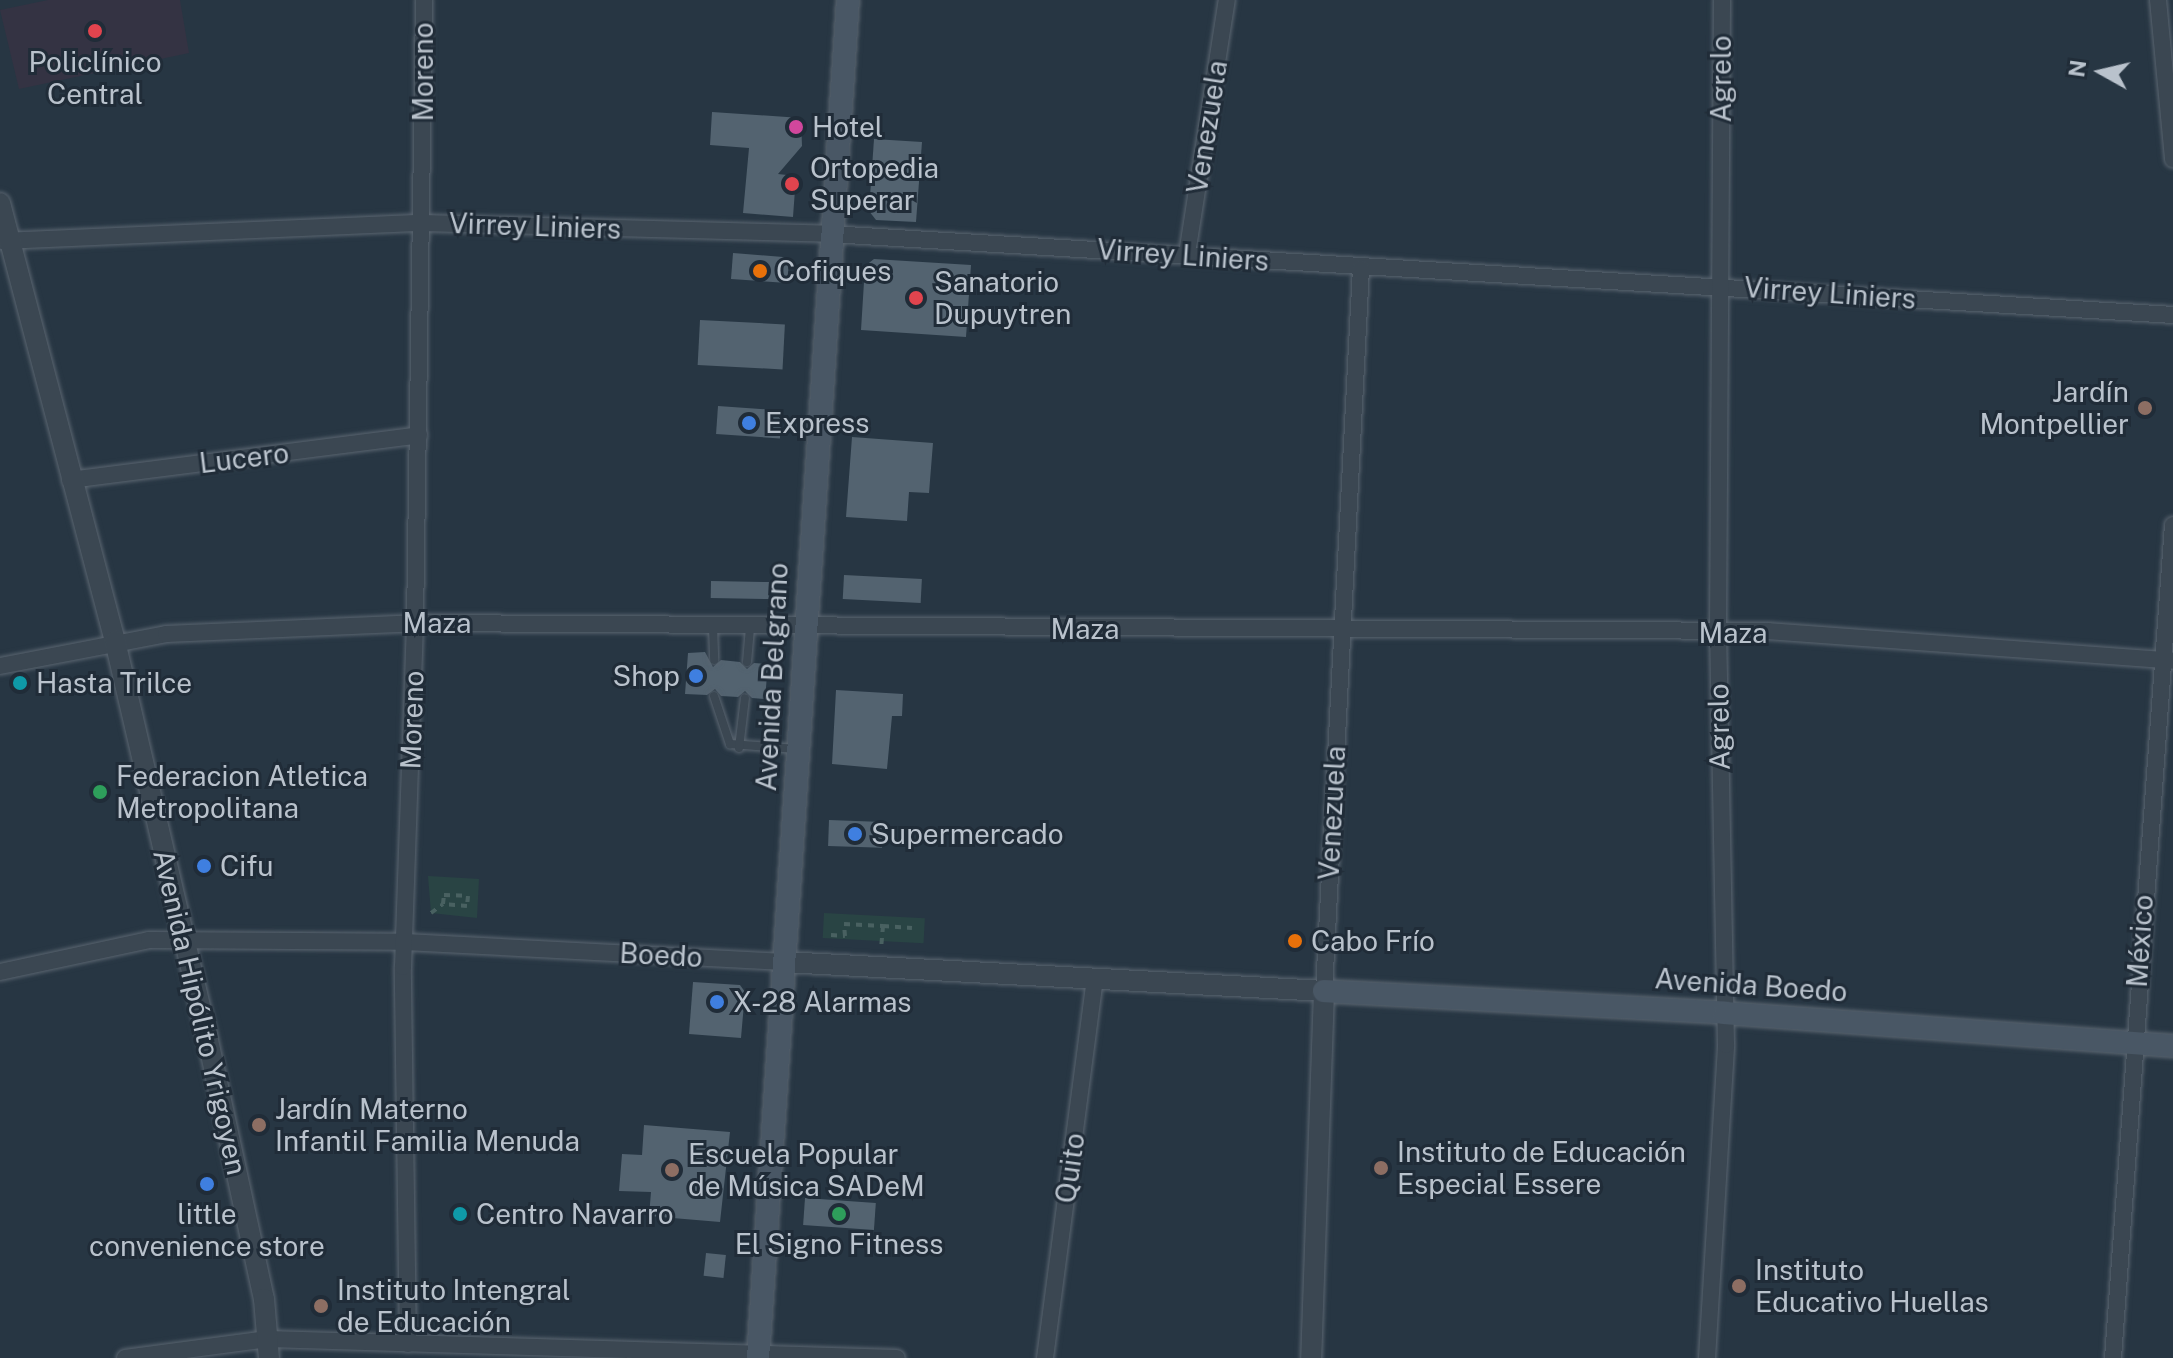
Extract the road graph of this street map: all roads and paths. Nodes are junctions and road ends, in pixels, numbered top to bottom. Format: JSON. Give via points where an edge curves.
{"nodes":[{"id":1,"x":424,"y":0,"type":"edge"},
{"id":2,"x":848,"y":0,"type":"edge"},
{"id":3,"x":1227,"y":0,"type":"edge"},
{"id":4,"x":1722,"y":0,"type":"edge"},
{"id":5,"x":2158,"y":0,"type":"edge"},
{"id":6,"x":2173,"y":159,"type":"edge"},
{"id":7,"x":0,"y":203,"type":"edge"},
{"id":8,"x":422,"y":223,"type":"junction"},
{"id":9,"x":830,"y":234,"type":"junction"},
{"id":10,"x":4,"y":240,"type":"edge"},
{"id":11,"x":1187,"y":254,"type":"junction"},
{"id":12,"x":1361,"y":268,"type":"junction"},
{"id":13,"x":1720,"y":286,"type":"junction"},
{"id":14,"x":2173,"y":315,"type":"edge"},
{"id":15,"x":419,"y":435,"type":"junction"},
{"id":16,"x":70,"y":480,"type":"junction"},
{"id":17,"x":2173,"y":525,"type":"edge"},
{"id":18,"x":415,"y":623,"type":"junction"},
{"id":19,"x":713,"y":626,"type":"junction"},
{"id":20,"x":750,"y":626,"type":"junction"},
{"id":21,"x":804,"y":627,"type":"junction"},
{"id":22,"x":1340,"y":632,"type":"junction"},
{"id":23,"x":1718,"y":633,"type":"junction"},
{"id":24,"x":115,"y":641,"type":"junction"},
{"id":25,"x":714,"y":660,"type":"dead end"},
{"id":26,"x":2167,"y":660,"type":"edge"},
{"id":27,"x":747,"y":662,"type":"dead end"},
{"id":28,"x":0,"y":666,"type":"edge"},
{"id":29,"x":714,"y":696,"type":"dead end"},
{"id":30,"x":745,"y":698,"type":"dead end"},
{"id":31,"x":739,"y":748,"type":"junction"},
{"id":32,"x":798,"y":749,"type":"junction"},
{"id":33,"x":443,"y":904,"type":"junction"},
{"id":34,"x":431,"y":913,"type":"dead end"},
{"id":35,"x":883,"y":926,"type":"junction"},
{"id":36,"x":912,"y":928,"type":"dead end"},
{"id":37,"x":831,"y":935,"type":"dead end"},
{"id":38,"x":184,"y":940,"type":"junction"},
{"id":39,"x":405,"y":942,"type":"junction"},
{"id":40,"x":784,"y":962,"type":"junction"},
{"id":41,"x":879,"y":967,"type":"junction"},
{"id":42,"x":0,"y":972,"type":"edge"},
{"id":43,"x":1095,"y":977,"type":"junction"},
{"id":44,"x":1324,"y":991,"type":"junction"},
{"id":45,"x":1725,"y":1013,"type":"junction"},
{"id":46,"x":2133,"y":1043,"type":"junction"},
{"id":47,"x":2173,"y":1046,"type":"edge"},
{"id":48,"x":408,"y":1344,"type":"junction"},
{"id":49,"x":269,"y":1349,"type":"edge"},
{"id":50,"x":758,"y":1356,"type":"edge"},
{"id":51,"x":125,"y":1358,"type":"edge"},
{"id":52,"x":897,"y":1358,"type":"edge"},
{"id":53,"x":1045,"y":1358,"type":"edge"},
{"id":54,"x":1311,"y":1358,"type":"edge"},
{"id":55,"x":1707,"y":1358,"type":"edge"},
{"id":56,"x":2113,"y":1358,"type":"edge"}],
"edges":[{"from":1,"to":8,"type":"street","name":"Moreno"},
{"from":2,"to":9,"type":"main road","name":"Avenida Belgrano"},
{"from":3,"to":11,"type":"street","name":"Venezuela"},
{"from":4,"to":13,"type":"street","name":"Agrelo"},
{"from":5,"to":6,"type":"street"},
{"from":7,"to":10,"type":"street","name":"Avenida Hipólito Yrigoyen"},
{"from":8,"to":9,"type":"street","name":"Virrey Liniers"},
{"from":8,"to":10,"type":"street","name":"Virrey Liniers"},
{"from":8,"to":15,"type":"street","name":"Moreno"},
{"from":9,"to":11,"type":"street","name":"Virrey Liniers"},
{"from":9,"to":21,"type":"main road","name":"Avenida Belgrano"},
{"from":10,"to":16,"type":"street","name":"Avenida Hipólito Yrigoyen"},
{"from":11,"to":12,"type":"street","name":"Virrey Liniers"},
{"from":12,"to":13,"type":"street","name":"Virrey Liniers"},
{"from":12,"to":22,"type":"street","name":"Venezuela"},
{"from":13,"to":14,"type":"street","name":"Virrey Liniers"},
{"from":13,"to":23,"type":"street","name":"Agrelo"},
{"from":15,"to":16,"type":"street","name":"Lucero"},
{"from":15,"to":18,"type":"street","name":"Moreno"},
{"from":16,"to":24,"type":"street","name":"Avenida Hipólito Yrigoyen"},
{"from":17,"to":26,"type":"street","name":"México"},
{"from":18,"to":19,"type":"street","name":"Maza"},
{"from":18,"to":24,"type":"street","name":"Maza"},
{"from":18,"to":39,"type":"street","name":"Moreno"},
{"from":19,"to":20,"type":"street","name":"Maza"},
{"from":19,"to":25,"type":"lane"},
{"from":20,"to":21,"type":"street","name":"Maza"},
{"from":20,"to":27,"type":"lane"},
{"from":21,"to":22,"type":"street","name":"Maza"},
{"from":21,"to":32,"type":"main road","name":"Avenida Belgrano"},
{"from":22,"to":23,"type":"street","name":"Maza"},
{"from":22,"to":44,"type":"street","name":"Venezuela"},
{"from":23,"to":26,"type":"street","name":"Maza","via":[[1768,631]]},
{"from":23,"to":45,"type":"street","name":"Agrelo"},
{"from":24,"to":28,"type":"street","name":"Maza"},
{"from":24,"to":38,"type":"street","name":"Avenida Hipólito Yrigoyen"},
{"from":26,"to":46,"type":"street","name":"México"},
{"from":29,"to":31,"type":"lane","via":[[723,734]]},
{"from":30,"to":31,"type":"lane"},
{"from":31,"to":32,"type":"lane"},
{"from":32,"to":40,"type":"main road","name":"Avenida Belgrano"},
{"from":33,"to":33,"type":"path","via":[[444,895],[468,896],[467,906]]},
{"from":33,"to":34,"type":"path"},
{"from":35,"to":36,"type":"path"},
{"from":35,"to":37,"type":"path","via":[[844,924],[845,936]]},
{"from":35,"to":41,"type":"path"},
{"from":38,"to":39,"type":"street","name":"Boedo"},
{"from":38,"to":42,"type":"street","name":"Boedo","via":[[149,940]]},
{"from":38,"to":49,"type":"street","name":"Avenida Hipólito Yrigoyen","via":[[261,1284]]},
{"from":39,"to":40,"type":"street","name":"Boedo"},
{"from":39,"to":48,"type":"street","name":"Moreno"},
{"from":40,"to":41,"type":"street","name":"Boedo"},
{"from":40,"to":50,"type":"main road","name":"Avenida Belgrano"},
{"from":41,"to":43,"type":"street","name":"Boedo"},
{"from":43,"to":44,"type":"street","name":"Boedo"},
{"from":43,"to":53,"type":"street","name":"Quito"},
{"from":44,"to":45,"type":"main road","name":"Avenida Boedo"},
{"from":44,"to":54,"type":"street","name":"Venezuela"},
{"from":45,"to":46,"type":"main road","name":"Avenida Boedo"},
{"from":45,"to":55,"type":"street","name":"Agrelo"},
{"from":46,"to":47,"type":"main road","name":"Avenida Boedo"},
{"from":46,"to":56,"type":"street","name":"México"},
{"from":48,"to":49,"type":"street"},
{"from":48,"to":50,"type":"street"},
{"from":49,"to":51,"type":"street"},
{"from":50,"to":52,"type":"street"}]}
